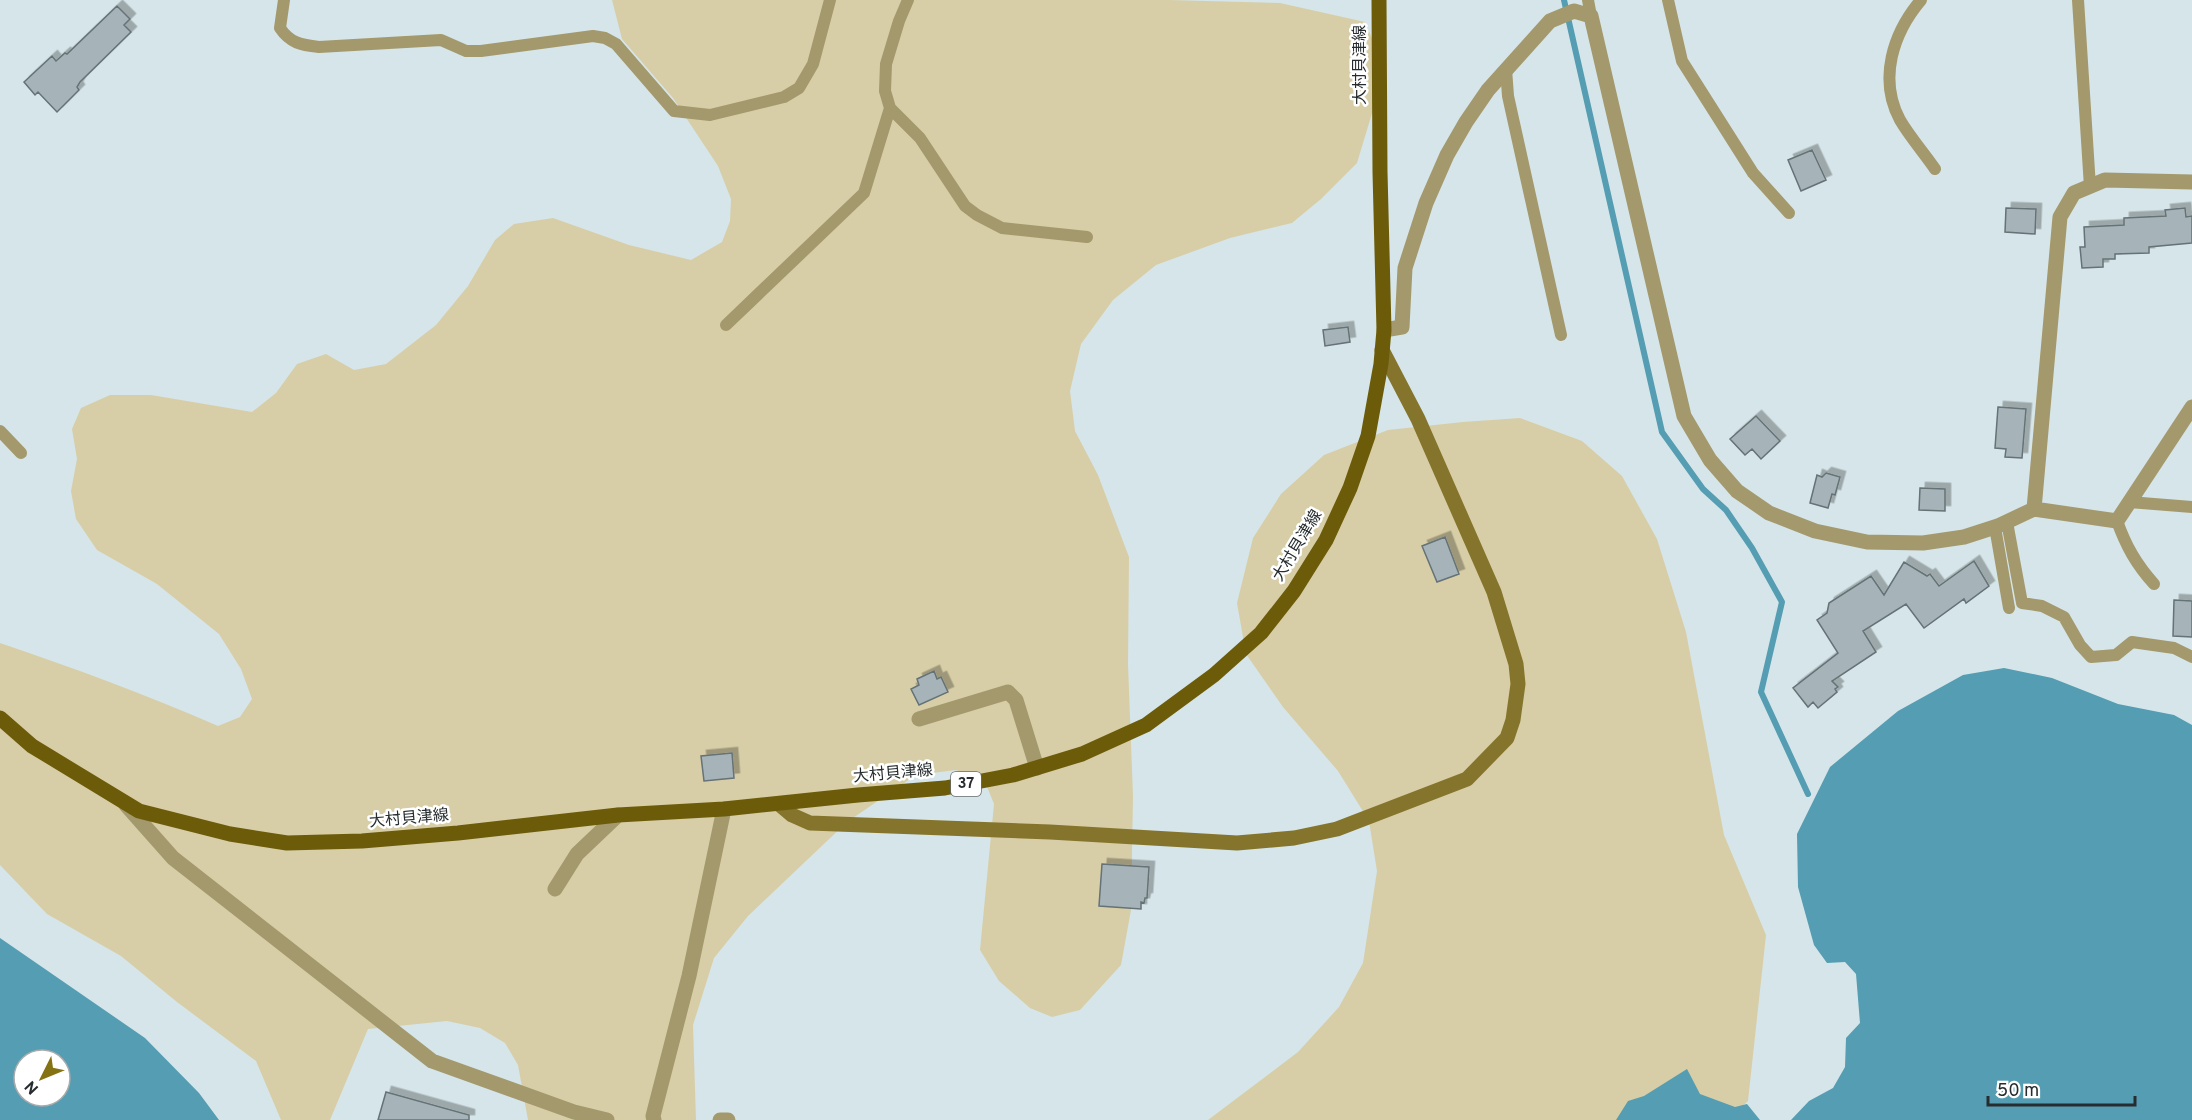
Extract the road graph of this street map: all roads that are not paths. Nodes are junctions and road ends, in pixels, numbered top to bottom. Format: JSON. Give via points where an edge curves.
{"nodes":[{"id":1,"x":284,"y":0,"type":"edge"},
{"id":2,"x":830,"y":0,"type":"edge"},
{"id":3,"x":908,"y":0,"type":"edge"},
{"id":4,"x":1379,"y":0,"type":"edge"},
{"id":5,"x":1588,"y":0,"type":"edge"},
{"id":6,"x":1668,"y":0,"type":"edge"},
{"id":7,"x":1921,"y":0,"type":"edge"},
{"id":8,"x":2078,"y":0,"type":"edge"},
{"id":9,"x":1591,"y":16,"type":"junction"},
{"id":10,"x":1506,"y":69,"type":"junction"},
{"id":11,"x":890,"y":108,"type":"junction"},
{"id":12,"x":1935,"y":169,"type":"dead end"},
{"id":13,"x":2192,"y":182,"type":"edge"},
{"id":14,"x":2090,"y":187,"type":"junction"},
{"id":15,"x":1789,"y":213,"type":"dead end"},
{"id":16,"x":1087,"y":237,"type":"dead end"},
{"id":17,"x":726,"y":325,"type":"dead end"},
{"id":18,"x":1384,"y":330,"type":"junction"},
{"id":19,"x":1561,"y":335,"type":"dead end"},
{"id":20,"x":1382,"y":350,"type":"junction"},
{"id":21,"x":2192,"y":407,"type":"edge"},
{"id":22,"x":0,"y":431,"type":"edge"},
{"id":23,"x":21,"y":453,"type":"dead end"},
{"id":24,"x":2129,"y":502,"type":"junction"},
{"id":25,"x":2192,"y":507,"type":"edge"},
{"id":26,"x":2034,"y":509,"type":"junction"},
{"id":27,"x":2117,"y":521,"type":"junction"},
{"id":28,"x":2001,"y":524,"type":"junction"},
{"id":29,"x":2154,"y":584,"type":"dead end"},
{"id":30,"x":2009,"y":608,"type":"dead end"},
{"id":31,"x":2192,"y":657,"type":"edge"},
{"id":32,"x":0,"y":718,"type":"edge"},
{"id":33,"x":919,"y":719,"type":"dead end"},
{"id":34,"x":1037,"y":768,"type":"junction"},
{"id":35,"x":124,"y":803,"type":"junction"},
{"id":36,"x":779,"y":804,"type":"junction"},
{"id":37,"x":724,"y":809,"type":"junction"},
{"id":38,"x":618,"y":815,"type":"junction"},
{"id":39,"x":555,"y":889,"type":"dead end"},
{"id":40,"x":607,"y":1120,"type":"edge"},
{"id":41,"x":654,"y":1120,"type":"edge"},
{"id":42,"x":720,"y":1120,"type":"edge"},
{"id":43,"x":728,"y":1120,"type":"edge"}],
"edges":[{"from":1,"to":2,"type":"lane","via":[[279,28],[286,38],[300,45],[441,40],[466,51],[481,51],[592,36],[605,38],[616,44],[674,111],[710,115],[784,97],[799,88],[813,64]]},
{"from":3,"to":11,"type":"lane","via":[[886,64],[885,91]]},
{"from":4,"to":18,"type":"main road","name":"大村貝津線","number":"37"},
{"from":5,"to":9,"type":"lane"},
{"from":6,"to":15,"type":"lane","via":[[1682,61],[1752,172]]},
{"from":7,"to":12,"type":"lane","via":[[1899,31],[1892,52],[1892,101]]},
{"from":8,"to":14,"type":"lane"},
{"from":9,"to":10,"type":"street","via":[[1574,11],[1550,21]]},
{"from":9,"to":28,"type":"street","via":[[1684,416],[1710,460],[1737,491],[1769,513],[1815,531],[1867,542],[1923,543],[1964,537]]},
{"from":10,"to":18,"type":"street","via":[[1466,122],[1448,155],[1426,203],[1405,268],[1402,327]]},
{"from":10,"to":19,"type":"lane","via":[[1508,96]]},
{"from":11,"to":16,"type":"lane","via":[[920,138],[965,206],[977,215],[1002,228]]},
{"from":11,"to":17,"type":"lane","via":[[864,193]]},
{"from":13,"to":14,"type":"street","via":[[2105,180]]},
{"from":14,"to":26,"type":"street","via":[[2074,194],[2060,217]]},
{"from":18,"to":20,"type":"main road","name":"大村貝津線","number":"37"},
{"from":20,"to":34,"type":"main road","name":"大村貝津線","number":"37","via":[[1368,436],[1350,488],[1326,540],[1261,633],[1214,675],[1146,725],[1082,754]]},
{"from":20,"to":36,"type":"street","via":[[1418,419],[1494,592],[1516,664],[1518,684],[1507,738],[1467,779],[1337,829],[1237,843],[810,823],[792,816]]},
{"from":21,"to":24,"type":"street"},
{"from":22,"to":23,"type":"lane"},
{"from":24,"to":25,"type":"lane"},
{"from":24,"to":27,"type":"street"},
{"from":26,"to":27,"type":"street"},
{"from":26,"to":28,"type":"street"},
{"from":27,"to":29,"type":"lane","via":[[2126,547]]},
{"from":28,"to":30,"type":"lane"},
{"from":28,"to":31,"type":"lane","via":[[2022,603],[2042,606],[2064,617],[2091,657],[2116,656],[2132,642],[2174,648]]},
{"from":32,"to":35,"type":"main road","name":"大村貝津線","number":"37","via":[[32,746]]},
{"from":33,"to":34,"type":"street","via":[[1008,692],[1016,700]]},
{"from":34,"to":36,"type":"main road","name":"大村貝津線","number":"37","via":[[945,788]]},
{"from":35,"to":38,"type":"main road","name":"大村貝津線","number":"37","via":[[139,811],[230,834],[287,843],[363,842]]},
{"from":35,"to":40,"type":"street","via":[[173,858],[432,1061]]},
{"from":36,"to":37,"type":"main road","name":"大村貝津線","number":"37"},
{"from":37,"to":38,"type":"main road","name":"大村貝津線","number":"37"},
{"from":37,"to":41,"type":"street"},
{"from":38,"to":39,"type":"street","via":[[576,854]]},
{"from":42,"to":43,"type":"street"}]}
